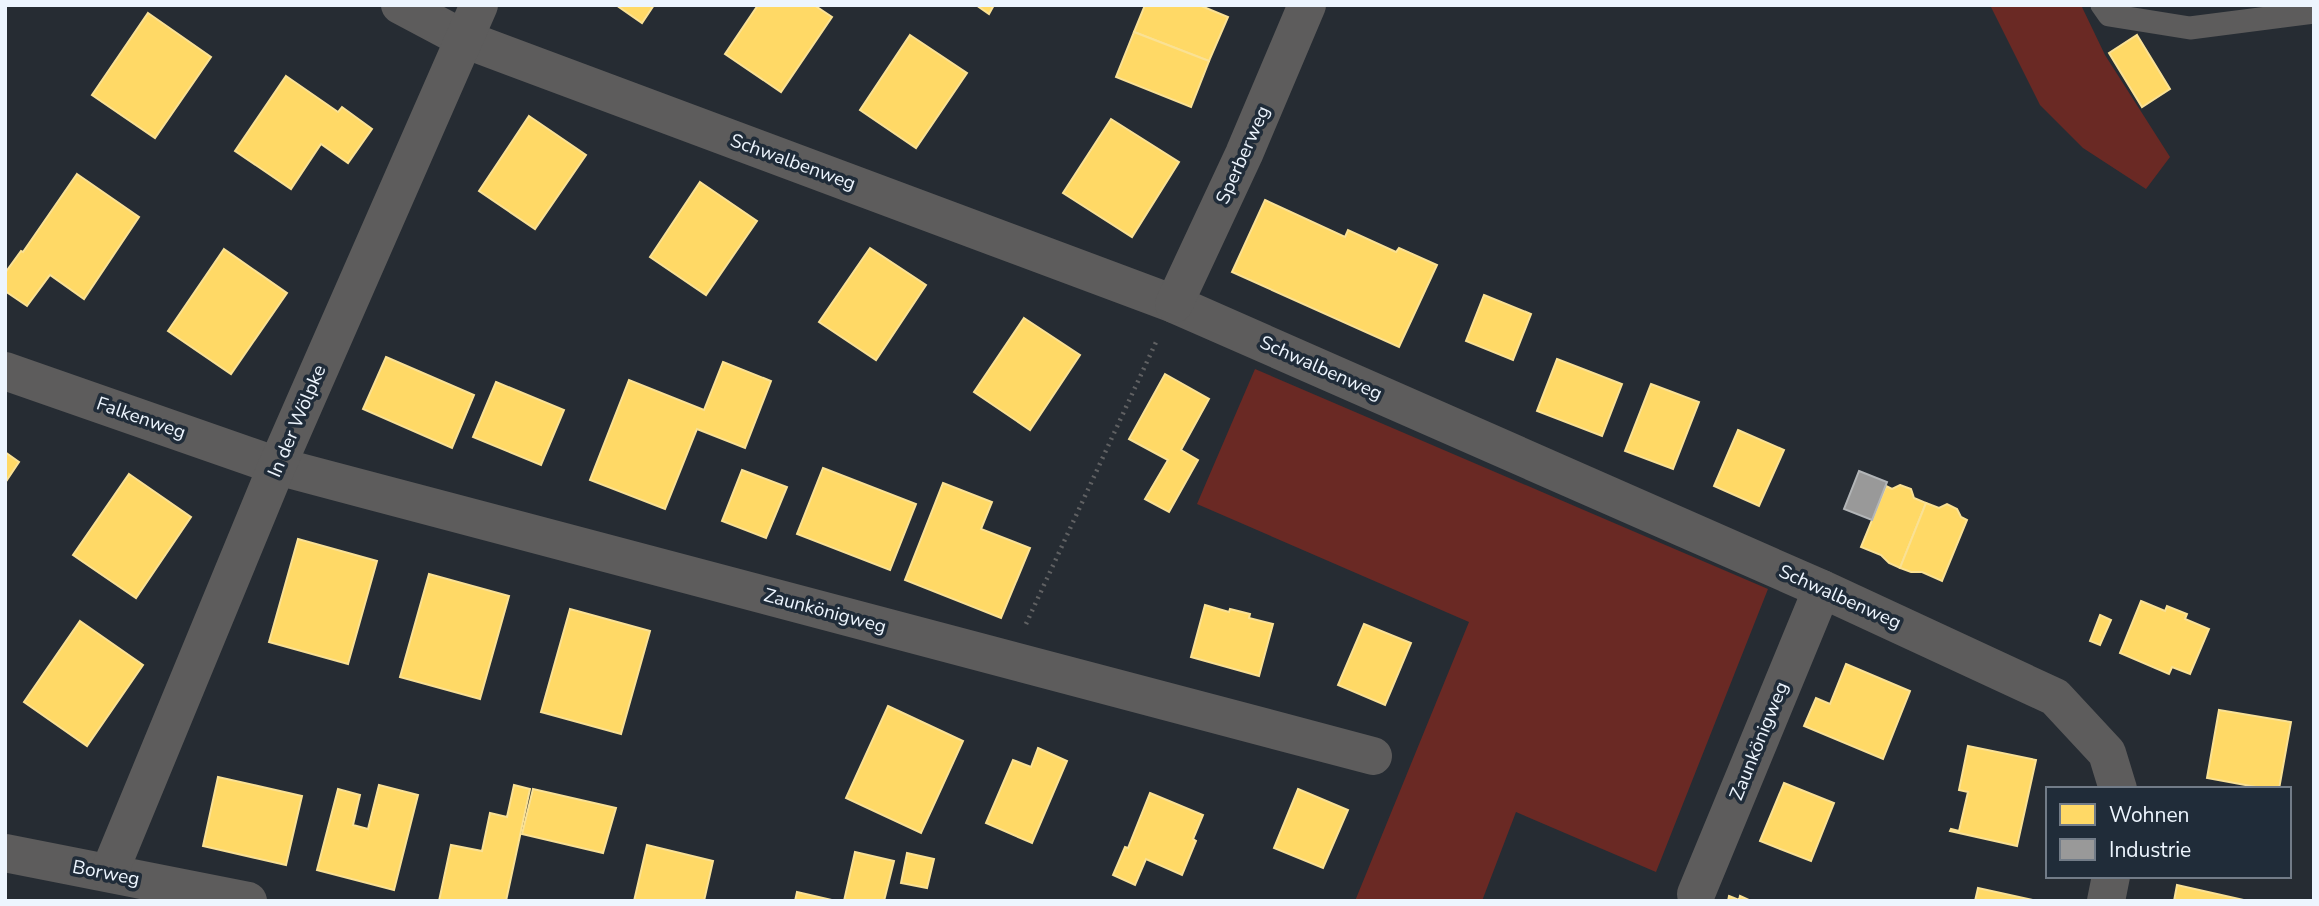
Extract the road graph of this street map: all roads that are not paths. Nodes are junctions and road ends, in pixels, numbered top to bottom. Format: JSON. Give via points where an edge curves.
{"nodes":[{"id":1,"x":400,"y":5,"type":"edge"},
{"id":2,"x":1307,"y":5,"type":"edge"},
{"id":3,"x":2102,"y":5,"type":"edge"},
{"id":4,"x":2314,"y":12,"type":"edge"},
{"id":5,"x":471,"y":22,"type":"edge"},
{"id":6,"x":1174,"y":304,"type":"junction"},
{"id":7,"x":5,"y":371,"type":"edge"},
{"id":8,"x":277,"y":466,"type":"junction"},
{"id":9,"x":1822,"y":589,"type":"junction"},
{"id":10,"x":1373,"y":757,"type":"dead end"},
{"id":11,"x":2117,"y":787,"type":"edge"},
{"id":12,"x":5,"y":853,"type":"edge"},
{"id":13,"x":109,"y":873,"type":"junction"},
{"id":14,"x":2111,"y":878,"type":"edge"},
{"id":15,"x":1696,"y":894,"type":"dead end"},
{"id":16,"x":248,"y":901,"type":"edge"},
{"id":17,"x":2106,"y":901,"type":"edge"}],
"edges":[{"from":1,"to":5,"type":"street"},
{"from":2,"to":6,"type":"street","name":"Sperberweg"},
{"from":3,"to":4,"type":"lane","via":[[2109,15],[2190,28]]},
{"from":5,"to":6,"type":"street","name":"Schwalbenweg"},
{"from":5,"to":8,"type":"street","name":"In der Wölpke"},
{"from":6,"to":9,"type":"street","name":"Schwalbenweg"},
{"from":7,"to":8,"type":"street","name":"Falkenweg"},
{"from":8,"to":10,"type":"street","name":"Zaunkönigweg"},
{"from":8,"to":13,"type":"street","name":"In der Wölpke"},
{"from":9,"to":11,"type":"street","name":"Schwalbenweg","via":[[2055,697],[2107,753]]},
{"from":9,"to":15,"type":"street","name":"Zaunkönigweg"},
{"from":12,"to":13,"type":"street","name":"Borweg"},
{"from":13,"to":16,"type":"street","name":"Borweg"},
{"from":14,"to":17,"type":"street"}]}
